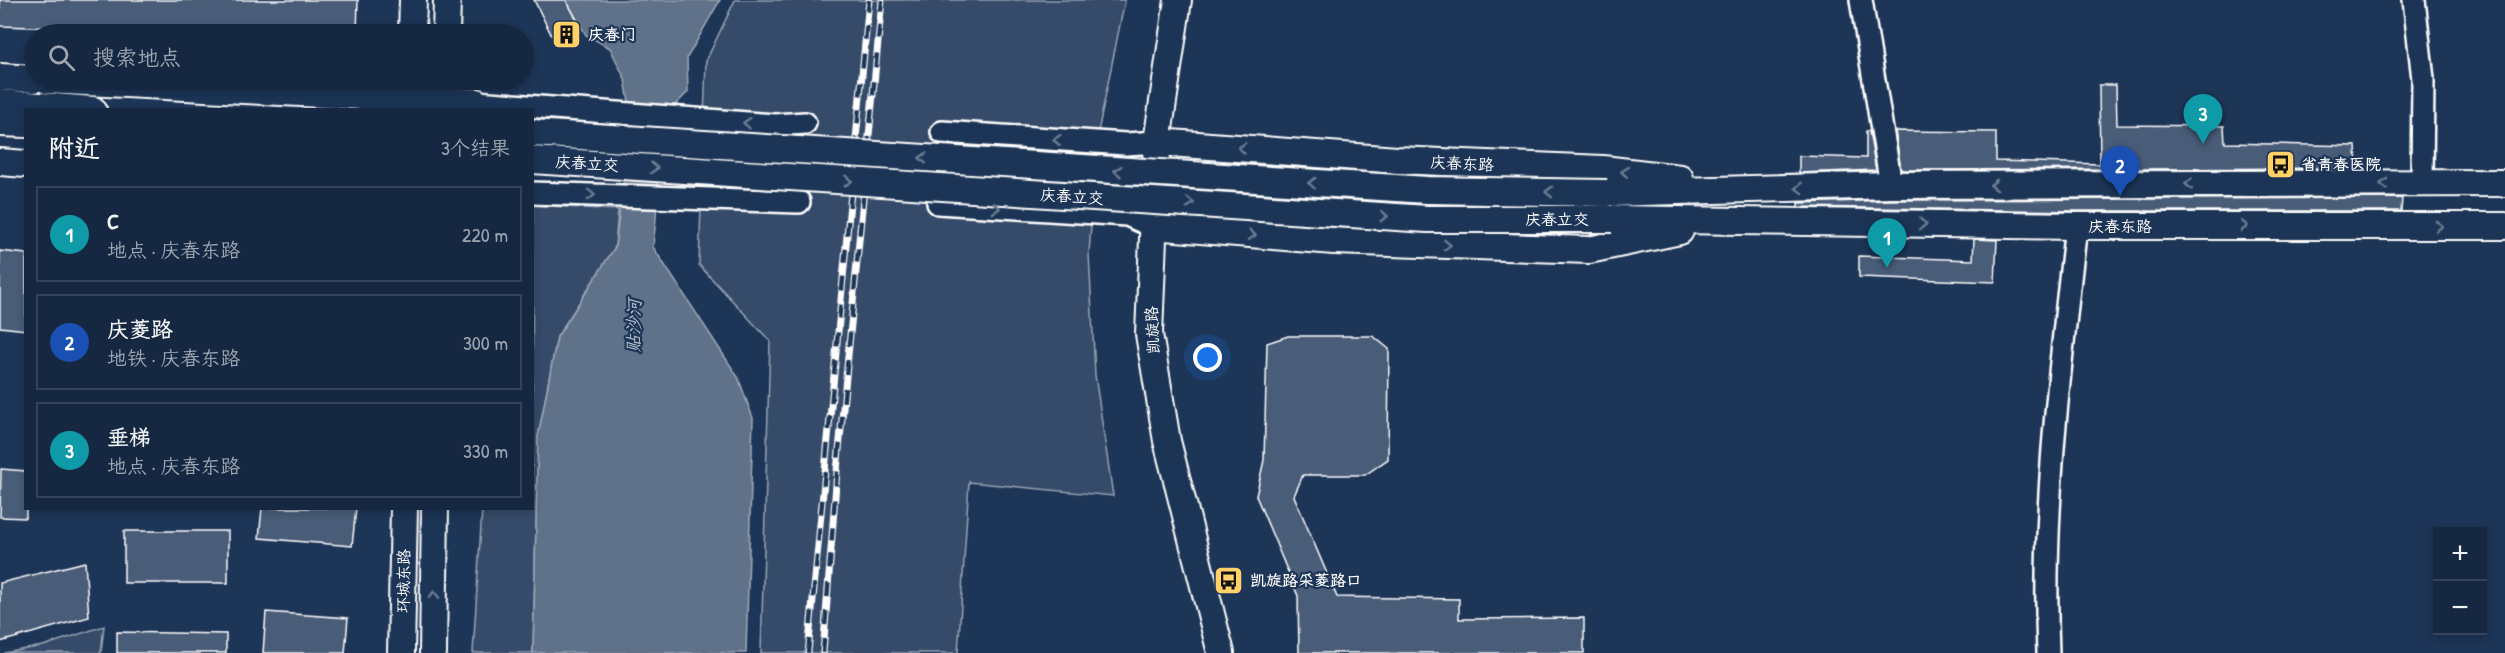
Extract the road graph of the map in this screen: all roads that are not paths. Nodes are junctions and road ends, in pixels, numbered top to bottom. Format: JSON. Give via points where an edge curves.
{"nodes":[{"id":1,"x":413,"y":0,"type":"edge"},
{"id":2,"x":447,"y":0,"type":"edge"},
{"id":3,"x":1178,"y":0,"type":"edge"},
{"id":4,"x":1861,"y":0,"type":"edge"},
{"id":5,"x":2414,"y":0,"type":"edge"},
{"id":6,"x":412,"y":24,"type":"edge"},
{"id":7,"x":446,"y":24,"type":"edge"},
{"id":8,"x":0,"y":77,"type":"edge"},
{"id":9,"x":24,"y":78,"type":"edge"},
{"id":10,"x":288,"y":90,"type":"edge"},
{"id":11,"x":409,"y":95,"type":"edge"},
{"id":12,"x":445,"y":96,"type":"edge"},
{"id":13,"x":476,"y":102,"type":"joint"},
{"id":14,"x":0,"y":104,"type":"edge"},
{"id":15,"x":62,"y":108,"type":"edge"},
{"id":16,"x":0,"y":123,"type":"edge"},
{"id":17,"x":805,"y":123,"type":"tunnel mouth"},
{"id":18,"x":24,"y":124,"type":"edge"},
{"id":19,"x":942,"y":132,"type":"tunnel mouth"},
{"id":20,"x":534,"y":133,"type":"edge"},
{"id":21,"x":1157,"y":142,"type":"junction"},
{"id":22,"x":534,"y":160,"type":"edge"},
{"id":23,"x":0,"y":162,"type":"edge"},
{"id":24,"x":24,"y":164,"type":"edge"},
{"id":25,"x":2422,"y":183,"type":"junction"},
{"id":26,"x":2505,"y":183,"type":"edge"},
{"id":27,"x":1891,"y":185,"type":"junction"},
{"id":28,"x":1766,"y":189,"type":"junction"},
{"id":29,"x":534,"y":193,"type":"edge"},
{"id":30,"x":1608,"y":193,"type":"joint"},
{"id":31,"x":799,"y":202,"type":"tunnel mouth"},
{"id":32,"x":938,"y":203,"type":"tunnel mouth"},
{"id":33,"x":1612,"y":219,"type":"joint"},
{"id":34,"x":1734,"y":221,"type":"junction"},
{"id":35,"x":1152,"y":226,"type":"junction"},
{"id":36,"x":2076,"y":226,"type":"junction"},
{"id":37,"x":2505,"y":226,"type":"edge"},
{"id":38,"x":404,"y":510,"type":"edge"},
{"id":39,"x":435,"y":510,"type":"edge"},
{"id":40,"x":401,"y":653,"type":"edge"},
{"id":41,"x":433,"y":653,"type":"edge"},
{"id":42,"x":1221,"y":653,"type":"edge"},
{"id":43,"x":2048,"y":653,"type":"edge"}],
"edges":[{"from":1,"to":6,"type":"main road"},
{"from":2,"to":7,"type":"main road"},
{"from":3,"to":21,"type":"main road","name":"凯旋路"},
{"from":4,"to":27,"type":"street"},
{"from":5,"to":25,"type":"street","via":[[2423,79]]},
{"from":8,"to":9,"type":"main road"},
{"from":10,"to":11,"type":"main road"},
{"from":11,"to":12,"type":"main road"},
{"from":12,"to":13,"type":"main road"},
{"from":17,"to":13,"type":"street","one_way":true,"via":[[775,125]]},
{"from":14,"to":15,"type":"main road"},
{"from":16,"to":18,"type":"main road"},
{"from":21,"to":19,"type":"street","one_way":true,"via":[[1126,144]]},
{"from":30,"to":20,"type":"main road","name":"庆春立交","one_way":true,"bridge":true,"via":[[1427,190]]},
{"from":28,"to":21,"type":"main road","name":"庆春东路","one_way":true,"via":[[1603,169],[1397,160]]},
{"from":21,"to":35,"type":"main road","name":"凯旋路"},
{"from":22,"to":33,"type":"main road","name":"庆春立交","one_way":true,"bridge":true,"via":[[1426,219]]},
{"from":23,"to":24,"type":"main road"},
{"from":25,"to":26,"type":"main road","name":"庆春东路"},
{"from":25,"to":27,"type":"main road","name":"庆春东路","one_way":true},
{"from":27,"to":28,"type":"main road","name":"庆春东路","one_way":true},
{"from":28,"to":30,"type":"main road","name":"庆春东路"},
{"from":29,"to":31,"type":"street","one_way":true},
{"from":32,"to":35,"type":"street","one_way":true,"via":[[1127,215]]},
{"from":33,"to":34,"type":"main road","name":"庆春东路"},
{"from":35,"to":34,"type":"main road","name":"庆春东路","one_way":true,"via":[[1334,242],[1589,250]]},
{"from":34,"to":36,"type":"main road","name":"庆春东路","one_way":true},
{"from":35,"to":42,"type":"main road","name":"凯旋路","via":[[1149,334],[1167,441]]},
{"from":36,"to":37,"type":"main road","name":"庆春东路","one_way":true},
{"from":36,"to":43,"type":"street","via":[[2054,421],[2046,601]]},
{"from":38,"to":40,"type":"main road","name":"环城东路"},
{"from":41,"to":39,"type":"main road","name":"环城东路","one_way":true}]}
